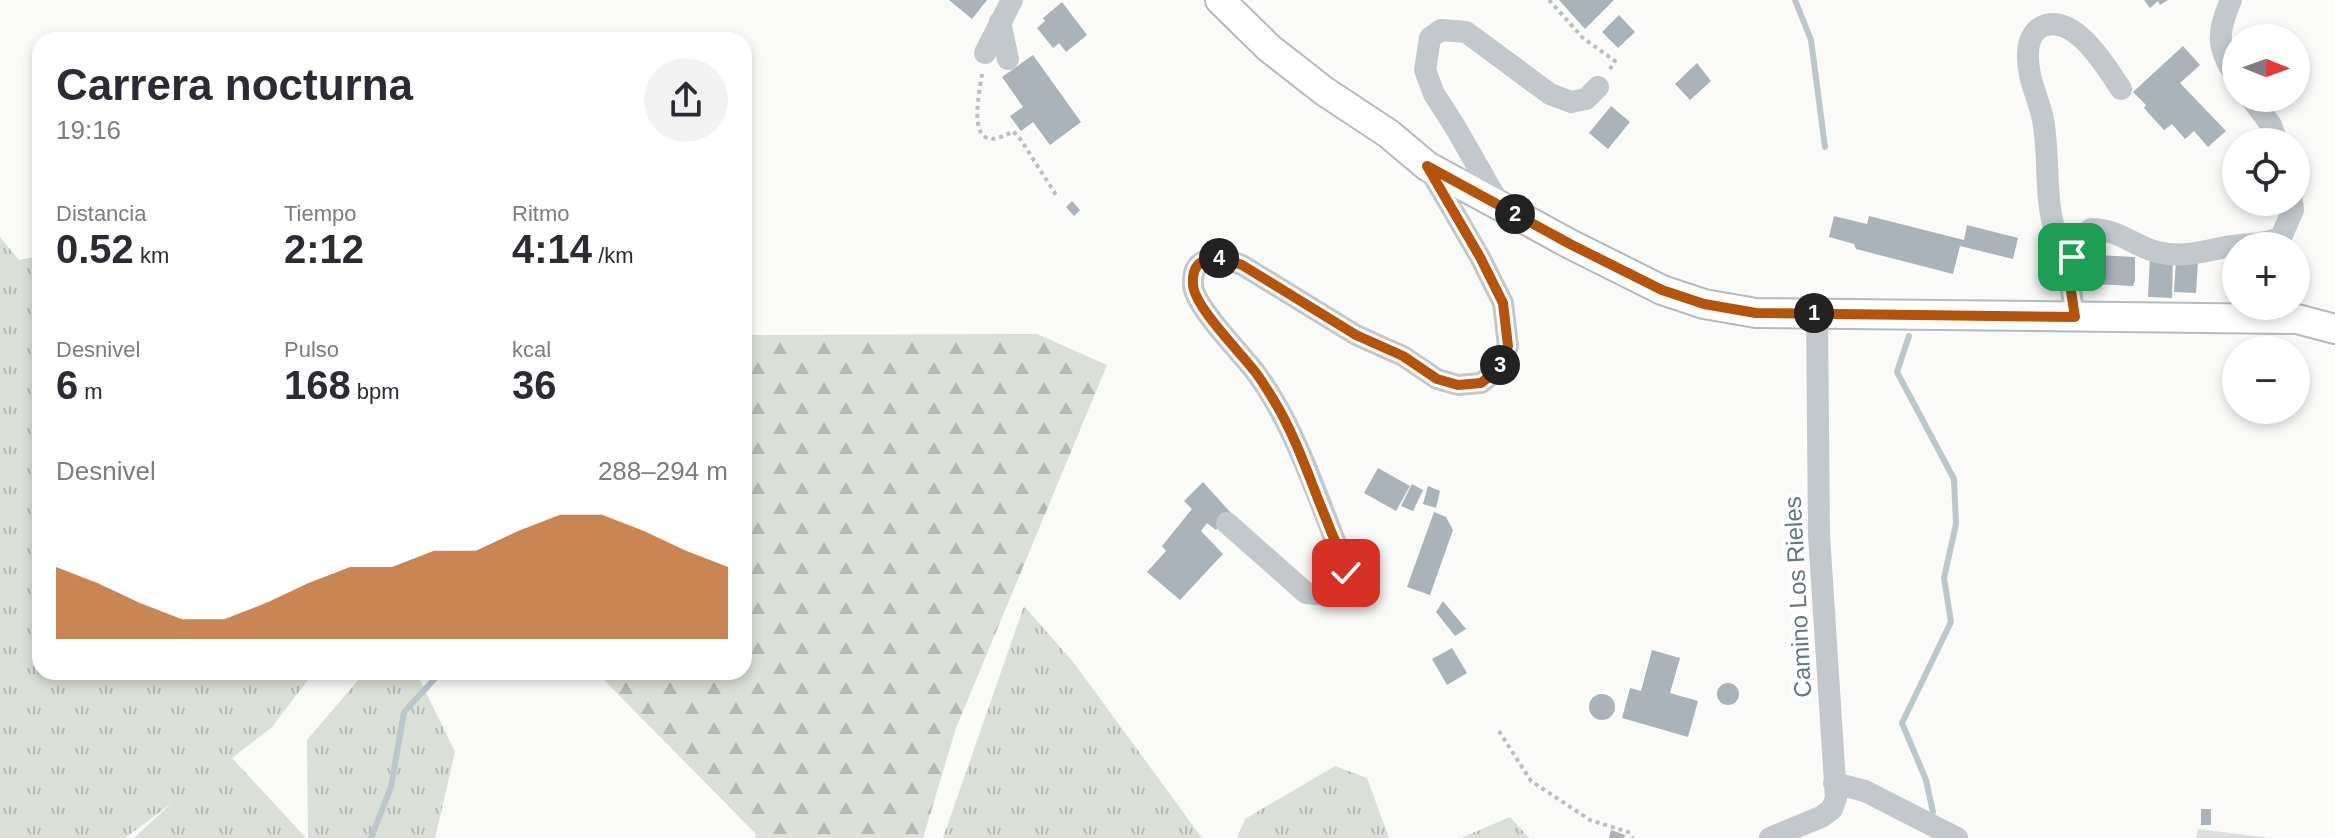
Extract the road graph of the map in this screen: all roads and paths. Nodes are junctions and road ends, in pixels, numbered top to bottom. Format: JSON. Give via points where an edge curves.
{"nodes":[{"id":1,"x":1012,"y":0,"type":"edge"},
{"id":2,"x":1220,"y":0,"type":"edge"},
{"id":3,"x":1549,"y":0,"type":"edge"},
{"id":4,"x":2231,"y":0,"type":"edge"},
{"id":5,"x":1000,"y":22,"type":"junction"},
{"id":6,"x":985,"y":53,"type":"joint"},
{"id":7,"x":2222,"y":54,"type":"edge"},
{"id":8,"x":1008,"y":59,"type":"dead end"},
{"id":9,"x":1598,"y":87,"type":"joint"},
{"id":10,"x":2121,"y":89,"type":"dead end"},
{"id":11,"x":1427,"y":166,"type":"junction"},
{"id":12,"x":1056,"y":195,"type":"dead end"},
{"id":13,"x":1501,"y":207,"type":"junction"},
{"id":14,"x":2290,"y":216,"type":"edge"},
{"id":15,"x":2072,"y":257,"type":"junction"},
{"id":16,"x":1817,"y":313,"type":"junction"},
{"id":17,"x":2075,"y":317,"type":"junction"},
{"id":18,"x":2335,"y":329,"type":"edge"},
{"id":19,"x":1227,"y":523,"type":"dead end"},
{"id":20,"x":1499,"y":731,"type":"dead end"},
{"id":21,"x":1834,"y":783,"type":"junction"},
{"id":22,"x":1633,"y":838,"type":"edge"},
{"id":23,"x":1770,"y":838,"type":"edge"},
{"id":24,"x":1957,"y":838,"type":"edge"}],
"edges":[{"from":1,"to":5,"type":"street"},
{"from":2,"to":11,"type":"main road","via":[[1269,48]]},
{"from":3,"to":9,"type":"path","via":[[1583,38],[1615,61]]},
{"from":4,"to":7,"type":"street","via":[[2221,22]]},
{"from":5,"to":6,"type":"street"},
{"from":5,"to":8,"type":"street"},
{"from":6,"to":12,"type":"path","via":[[976,107],[981,134],[991,138],[1013,131]]},
{"from":9,"to":13,"type":"street","via":[[1586,99],[1571,102],[1550,94],[1466,32],[1441,30],[1430,38],[1425,70],[1434,94]]},
{"from":10,"to":15,"type":"street","via":[[2073,30],[2053,23],[2032,35],[2030,81],[2043,119],[2051,211],[2056,234]]},
{"from":11,"to":13,"type":"main road"},
{"from":11,"to":19,"type":"street","via":[[1503,303],[1508,346],[1502,362],[1481,383],[1458,385],[1437,379],[1242,265],[1223,258],[1201,262],[1192,284],[1196,296],[1275,402],[1346,573],[1310,595]]},
{"from":13,"to":16,"type":"main road","via":[[1662,290],[1756,313]]},
{"from":14,"to":15,"type":"street","via":[[2281,237],[2271,242],[2193,255],[2156,251],[2091,229]]},
{"from":15,"to":17,"type":"street","via":[[2069,278]]},
{"from":16,"to":17,"type":"main road"},
{"from":16,"to":21,"type":"street","name":"Camino Los Rieles","via":[[1819,535]]},
{"from":17,"to":18,"type":"main road","via":[[2297,319]]},
{"from":20,"to":22,"type":"path","via":[[1531,781],[1590,820]]},
{"from":21,"to":23,"type":"street","name":"Camino Los Rieles","via":[[1832,809]]},
{"from":21,"to":24,"type":"street","via":[[1865,791]]}]}
